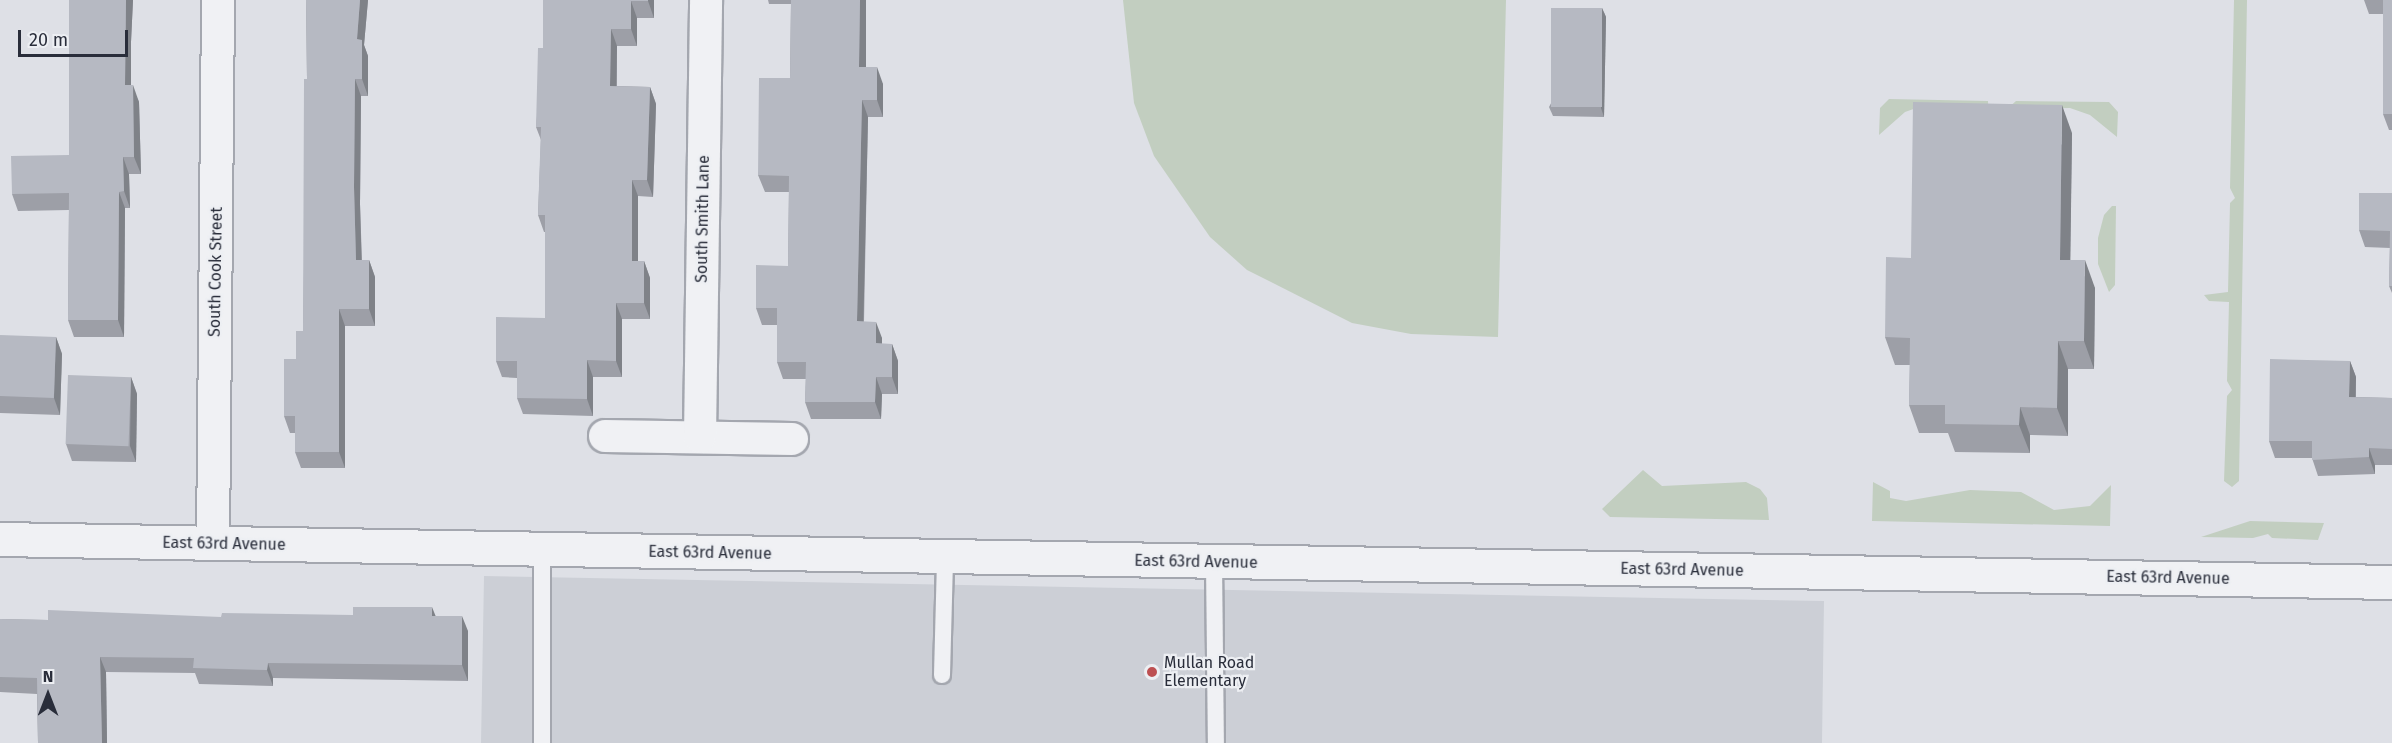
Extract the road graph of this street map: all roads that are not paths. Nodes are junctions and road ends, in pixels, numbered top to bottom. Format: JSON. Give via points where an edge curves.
{"nodes":[{"id":1,"x":218,"y":0,"type":"edge"},
{"id":2,"x":706,"y":0,"type":"edge"},
{"id":3,"x":605,"y":436,"type":"dead end"},
{"id":4,"x":700,"y":437,"type":"junction"},
{"id":5,"x":792,"y":439,"type":"dead end"},
{"id":6,"x":0,"y":539,"type":"edge"},
{"id":7,"x":213,"y":544,"type":"junction"},
{"id":8,"x":542,"y":550,"type":"junction"},
{"id":9,"x":945,"y":557,"type":"junction"},
{"id":10,"x":1214,"y":562,"type":"junction"},
{"id":11,"x":2392,"y":582,"type":"edge"},
{"id":12,"x":942,"y":675,"type":"dead end"},
{"id":13,"x":542,"y":743,"type":"edge"},
{"id":14,"x":1216,"y":743,"type":"edge"}],
"edges":[{"from":1,"to":7,"type":"street","name":"South Cook Street"},
{"from":2,"to":4,"type":"street","name":"South Smith Lane"},
{"from":3,"to":4,"type":"street"},
{"from":4,"to":5,"type":"street"},
{"from":6,"to":7,"type":"street","name":"East 63rd Avenue"},
{"from":7,"to":8,"type":"street","name":"East 63rd Avenue"},
{"from":8,"to":9,"type":"street","name":"East 63rd Avenue"},
{"from":8,"to":13,"type":"lane"},
{"from":9,"to":10,"type":"street","name":"East 63rd Avenue"},
{"from":9,"to":12,"type":"lane"},
{"from":10,"to":11,"type":"street","name":"East 63rd Avenue"},
{"from":10,"to":14,"type":"lane"}]}
